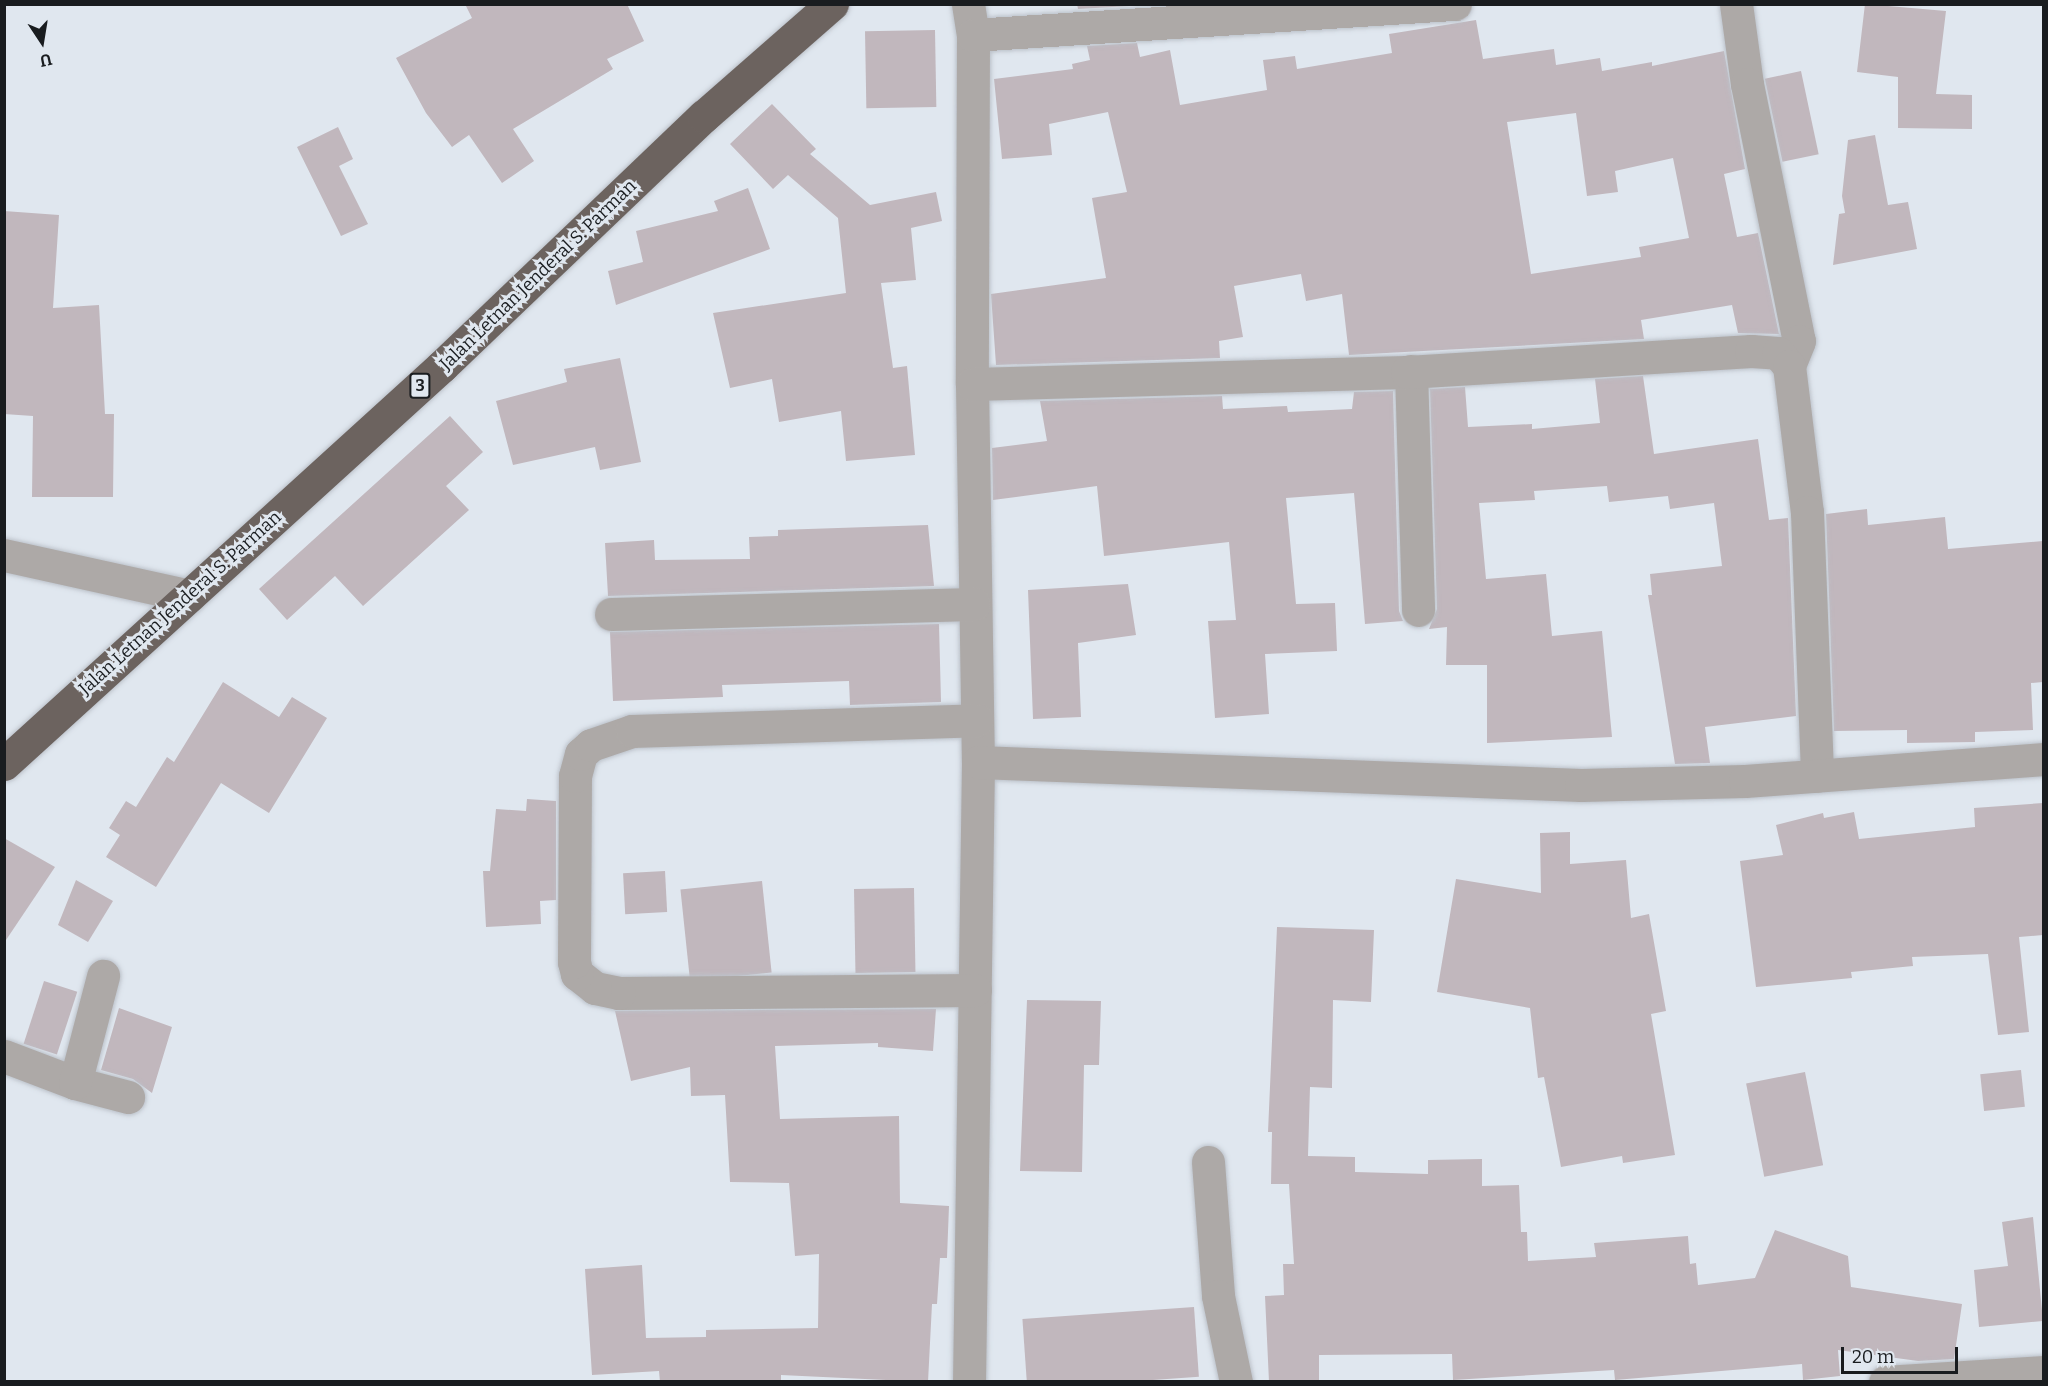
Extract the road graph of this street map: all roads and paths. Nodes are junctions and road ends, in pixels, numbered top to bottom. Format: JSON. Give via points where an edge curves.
{"nodes":[{"id":1,"x":1455,"y":4,"type":"edge"},
{"id":2,"x":1736,"y":4,"type":"edge"},
{"id":3,"x":822,"y":8,"type":"edge"},
{"id":4,"x":971,"y":20,"type":"edge"},
{"id":5,"x":1789,"y":366,"type":"junction"},
{"id":6,"x":1411,"y":371,"type":"junction"},
{"id":7,"x":972,"y":384,"type":"junction"},
{"id":8,"x":4,"y":555,"type":"edge"},
{"id":9,"x":190,"y":596,"type":"junction"},
{"id":10,"x":974,"y":604,"type":"junction"},
{"id":11,"x":1418,"y":610,"type":"dead end"},
{"id":12,"x":611,"y":614,"type":"dead end"},
{"id":13,"x":977,"y":720,"type":"junction"},
{"id":14,"x":2043,"y":759,"type":"edge"},
{"id":15,"x":978,"y":762,"type":"junction"},
{"id":16,"x":4,"y":764,"type":"edge"},
{"id":17,"x":1817,"y":776,"type":"junction"},
{"id":18,"x":103,"y":976,"type":"dead end"},
{"id":19,"x":975,"y":990,"type":"junction"},
{"id":20,"x":4,"y":1056,"type":"edge"},
{"id":21,"x":75,"y":1083,"type":"junction"},
{"id":22,"x":128,"y":1097,"type":"dead end"},
{"id":23,"x":1208,"y":1162,"type":"dead end"},
{"id":24,"x":2043,"y":1372,"type":"edge"},
{"id":25,"x":1887,"y":1381,"type":"edge"},
{"id":26,"x":969,"y":1382,"type":"edge"},
{"id":27,"x":1236,"y":1382,"type":"edge"}],
"edges":[{"from":1,"to":4,"type":"street"},
{"from":2,"to":5,"type":"street","via":[[1747,84],[1798,340],[1797,354]]},
{"from":3,"to":9,"type":"highway","name":"Jalan Letnan Jenderal S. Parman","number":"3","via":[[442,366]]},
{"from":4,"to":7,"type":"street"},
{"from":5,"to":6,"type":"street","via":[[1778,353],[1767,350]]},
{"from":5,"to":17,"type":"street","via":[[1807,512]]},
{"from":6,"to":7,"type":"street"},
{"from":6,"to":11,"type":"street"},
{"from":7,"to":10,"type":"street"},
{"from":8,"to":9,"type":"street"},
{"from":9,"to":16,"type":"highway","name":"Jalan Letnan Jenderal S. Parman","number":"3"},
{"from":10,"to":12,"type":"street"},
{"from":10,"to":13,"type":"street"},
{"from":13,"to":15,"type":"street"},
{"from":13,"to":19,"type":"street","via":[[632,731],[591,746],[581,754],[575,776],[574,962],[577,974],[595,988],[620,993]]},
{"from":14,"to":17,"type":"street"},
{"from":15,"to":17,"type":"street","via":[[1581,785]]},
{"from":15,"to":19,"type":"street"},
{"from":18,"to":21,"type":"street"},
{"from":19,"to":26,"type":"street"},
{"from":20,"to":21,"type":"street"},
{"from":21,"to":22,"type":"street"},
{"from":23,"to":27,"type":"street","via":[[1218,1296]]},
{"from":24,"to":25,"type":"street"}]}
